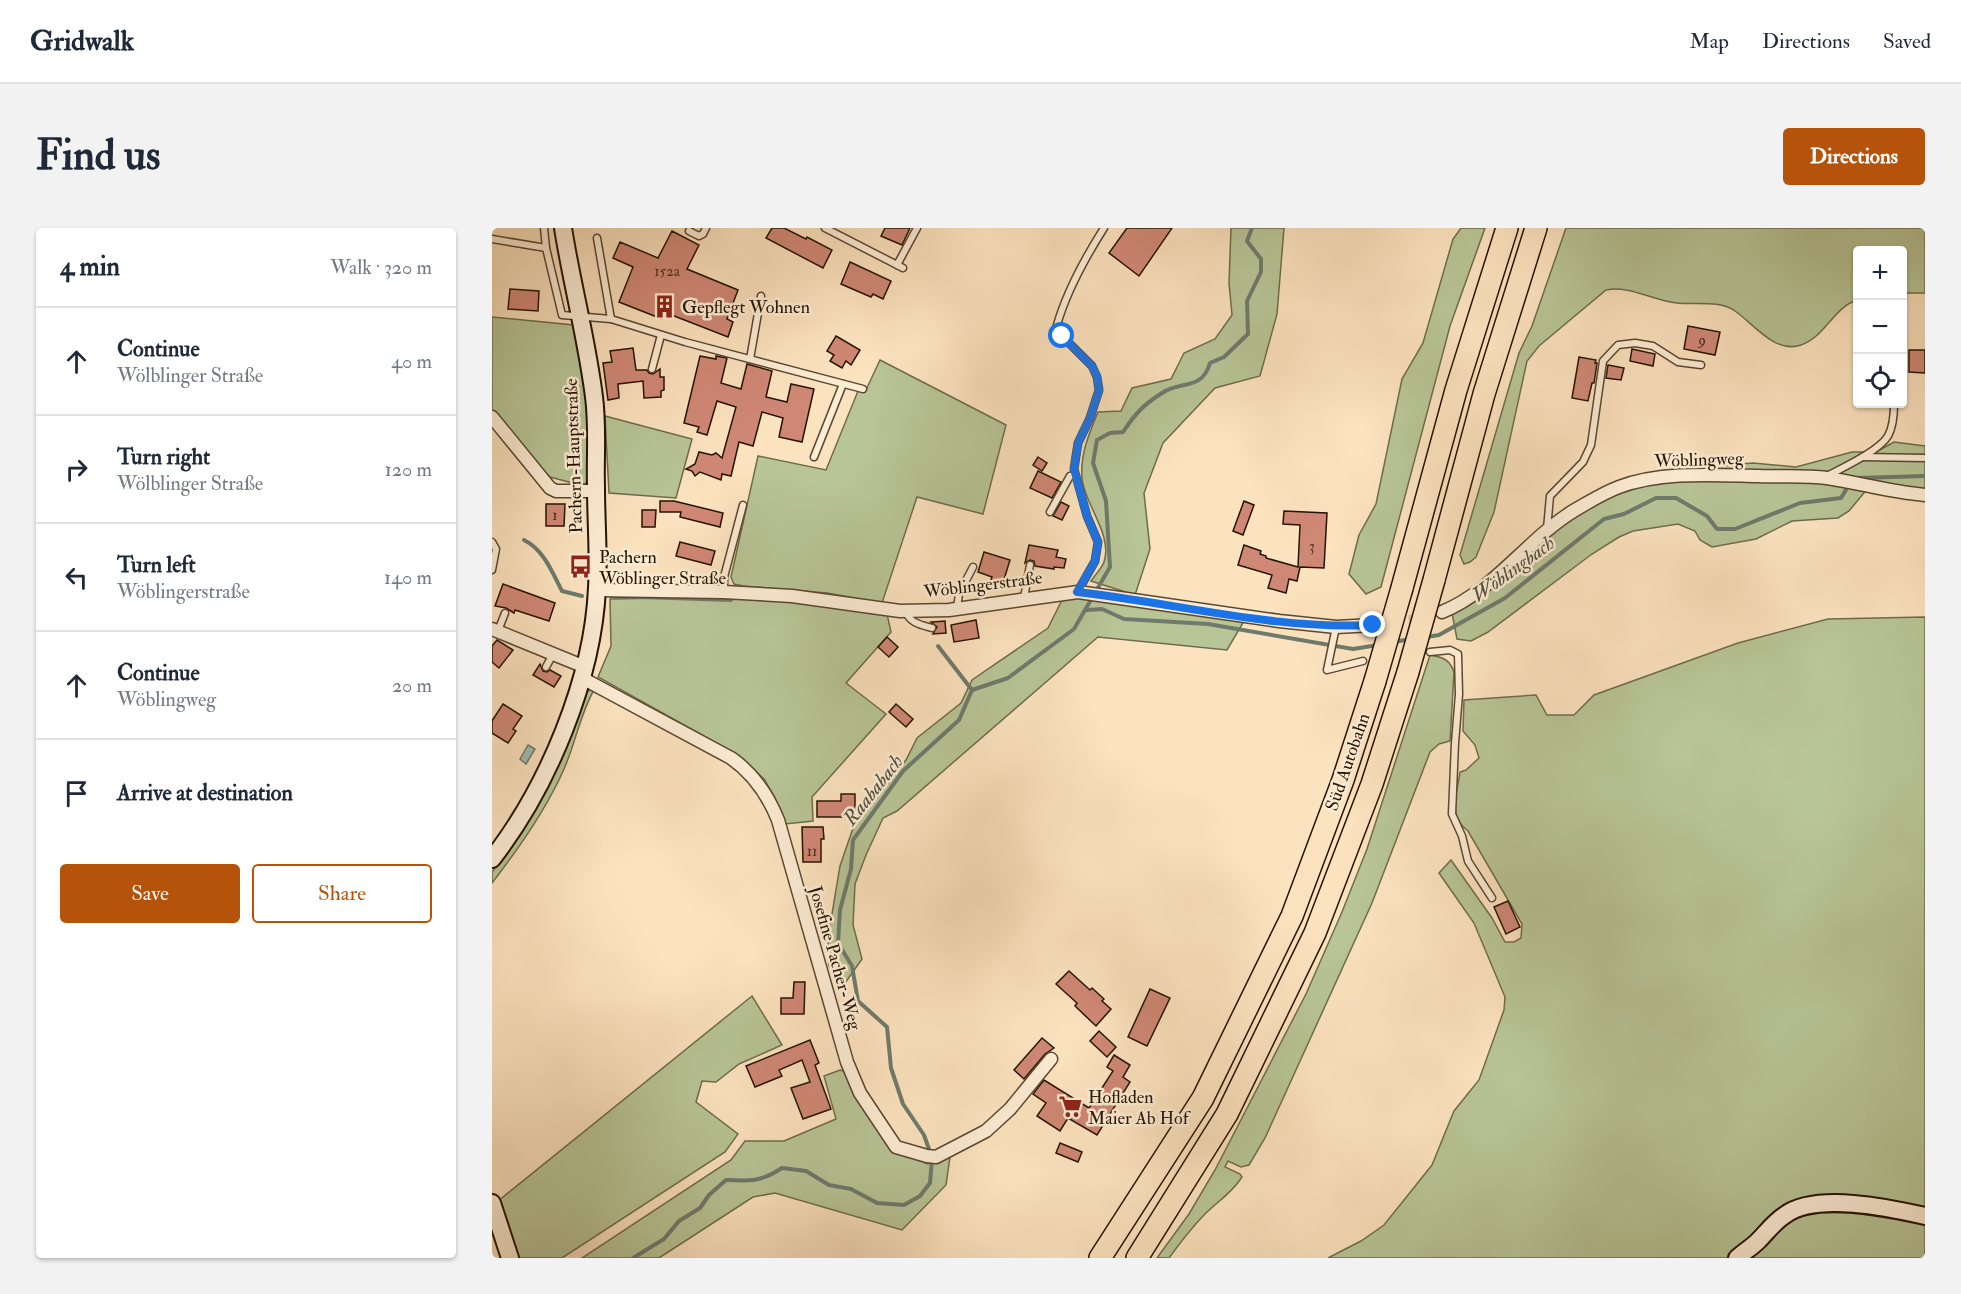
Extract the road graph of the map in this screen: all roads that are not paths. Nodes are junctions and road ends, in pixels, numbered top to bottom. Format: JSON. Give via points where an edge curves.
{"nodes":[{"id":1,"x":544,"y":228,"type":"edge"},
{"id":2,"x":563,"y":228,"type":"edge"},
{"id":3,"x":706,"y":228,"type":"edge"},
{"id":4,"x":825,"y":228,"type":"edge"},
{"id":5,"x":916,"y":228,"type":"edge"},
{"id":6,"x":1104,"y":228,"type":"edge"},
{"id":7,"x":1507,"y":228,"type":"edge"},
{"id":8,"x":1536,"y":228,"type":"edge"},
{"id":9,"x":689,"y":231,"type":"dead end"},
{"id":10,"x":597,"y":238,"type":"dead end"},
{"id":11,"x":492,"y":240,"type":"edge"},
{"id":12,"x":546,"y":248,"type":"junction"},
{"id":13,"x":761,"y":296,"type":"dead end"},
{"id":14,"x":581,"y":316,"type":"junction"},
{"id":15,"x":611,"y":320,"type":"junction"},
{"id":16,"x":661,"y":334,"type":"junction"},
{"id":17,"x":750,"y":359,"type":"junction"},
{"id":18,"x":1701,"y":365,"type":"dead end"},
{"id":19,"x":652,"y":369,"type":"dead end"},
{"id":20,"x":843,"y":384,"type":"junction"},
{"id":21,"x":863,"y":389,"type":"dead end"},
{"id":22,"x":1894,"y":408,"type":"edge"},
{"id":23,"x":492,"y":417,"type":"edge"},
{"id":24,"x":814,"y":457,"type":"dead end"},
{"id":25,"x":1863,"y":457,"type":"junction"},
{"id":26,"x":1925,"y":458,"type":"edge"},
{"id":27,"x":1075,"y":475,"type":"junction"},
{"id":28,"x":1824,"y":478,"type":"junction"},
{"id":29,"x":596,"y":491,"type":"junction"},
{"id":30,"x":1925,"y":495,"type":"edge"},
{"id":31,"x":743,"y":505,"type":"dead end"},
{"id":32,"x":1050,"y":512,"type":"dead end"},
{"id":33,"x":1547,"y":529,"type":"junction"},
{"id":34,"x":492,"y":542,"type":"edge"},
{"id":35,"x":1030,"y":565,"type":"dead end"},
{"id":36,"x":973,"y":567,"type":"dead end"},
{"id":37,"x":492,"y":570,"type":"edge"},
{"id":38,"x":597,"y":590,"type":"junction"},
{"id":39,"x":724,"y":592,"type":"junction"},
{"id":40,"x":1082,"y":592,"type":"junction"},
{"id":41,"x":1024,"y":598,"type":"junction"},
{"id":42,"x":957,"y":609,"type":"junction"},
{"id":43,"x":906,"y":611,"type":"junction"},
{"id":44,"x":1442,"y":612,"type":"dead end"},
{"id":45,"x":505,"y":613,"type":"dead end"},
{"id":46,"x":1373,"y":625,"type":"tunnel mouth"},
{"id":47,"x":932,"y":628,"type":"dead end"},
{"id":48,"x":1335,"y":629,"type":"junction"},
{"id":49,"x":495,"y":630,"type":"edge"},
{"id":50,"x":1430,"y":652,"type":"dead end"},
{"id":51,"x":553,"y":654,"type":"junction"},
{"id":52,"x":1363,"y":661,"type":"dead end"},
{"id":53,"x":546,"y":667,"type":"dead end"},
{"id":54,"x":583,"y":673,"type":"junction"},
{"id":55,"x":492,"y":859,"type":"edge"},
{"id":56,"x":1492,"y":898,"type":"dead end"},
{"id":57,"x":1052,"y":1059,"type":"dead end"},
{"id":58,"x":492,"y":1203,"type":"edge"},
{"id":59,"x":1925,"y":1216,"type":"edge"},
{"id":60,"x":510,"y":1258,"type":"edge"},
{"id":61,"x":1100,"y":1258,"type":"edge"},
{"id":62,"x":1137,"y":1258,"type":"edge"},
{"id":63,"x":1737,"y":1258,"type":"edge"}],
"edges":[{"from":1,"to":12,"type":"lane"},
{"from":2,"to":14,"type":"main road","name":"Pachern-Hauptstraße"},
{"from":3,"to":9,"type":"lane","via":[[699,236]]},
{"from":4,"to":5,"type":"lane","via":[[900,266]]},
{"from":6,"to":27,"type":"lane","via":[[1088,254],[1057,325],[1062,336],[1092,366],[1099,390],[1078,443]]},
{"from":7,"to":61,"type":"highway","name":"Süd Autobahn","bridge":true,"via":[[1456,390],[1375,681],[1292,916],[1203,1098]]},
{"from":8,"to":62,"type":"highway","name":"Süd Autobahn","bridge":true,"via":[[1484,394],[1408,672],[1372,784],[1316,933],[1227,1114]]},
{"from":10,"to":15,"type":"lane"},
{"from":11,"to":12,"type":"lane"},
{"from":12,"to":14,"type":"lane","via":[[562,315]]},
{"from":13,"to":17,"type":"lane"},
{"from":14,"to":15,"type":"lane"},
{"from":14,"to":29,"type":"main road","name":"Pachern-Hauptstraße","via":[[595,401]]},
{"from":15,"to":16,"type":"lane"},
{"from":16,"to":17,"type":"lane"},
{"from":16,"to":19,"type":"lane"},
{"from":17,"to":20,"type":"lane"},
{"from":18,"to":33,"type":"lane","via":[[1678,362],[1653,346],[1618,345],[1604,361],[1592,446],[1583,462],[1550,496]]},
{"from":20,"to":21,"type":"lane"},
{"from":20,"to":24,"type":"lane"},
{"from":22,"to":25,"type":"lane","via":[[1887,437]]},
{"from":23,"to":29,"type":"street","via":[[550,488]]},
{"from":25,"to":26,"type":"lane"},
{"from":25,"to":28,"type":"lane"},
{"from":27,"to":32,"type":"lane","via":[[1070,477]]},
{"from":27,"to":40,"type":"lane","via":[[1098,542]]},
{"from":28,"to":30,"type":"street","name":"Wöblingweg"},
{"from":28,"to":33,"type":"street","name":"Wöblingweg","via":[[1712,475],[1639,481],[1599,496]]},
{"from":29,"to":38,"type":"main road","name":"Pachern-Hauptstraße"},
{"from":31,"to":39,"type":"lane","via":[[724,577]]},
{"from":33,"to":44,"type":"street","name":"Wöblingweg","via":[[1483,586]]},
{"from":34,"to":37,"type":"lane","via":[[496,549]]},
{"from":35,"to":41,"type":"lane"},
{"from":36,"to":42,"type":"lane","via":[[959,594]]},
{"from":38,"to":39,"type":"street","name":"Wöblingerstraße"},
{"from":38,"to":54,"type":"main road","name":"Pachern-Hauptstraße"},
{"from":39,"to":43,"type":"street","name":"Wöblingerstraße","via":[[792,596]]},
{"from":40,"to":41,"type":"street","name":"Wöblingerstraße"},
{"from":40,"to":48,"type":"street","name":"Wöblingerstraße"},
{"from":41,"to":42,"type":"street","name":"Wöblingerstraße"},
{"from":42,"to":43,"type":"street","name":"Wöblingerstraße"},
{"from":43,"to":47,"type":"lane","via":[[916,623]]},
{"from":45,"to":49,"type":"lane"},
{"from":46,"to":48,"type":"street"},
{"from":48,"to":52,"type":"lane","via":[[1327,670]]},
{"from":49,"to":51,"type":"street","name":"Josefine Pacher-Weg"},
{"from":50,"to":56,"type":"lane","via":[[1450,650],[1458,654],[1452,814],[1468,861]]},
{"from":51,"to":53,"type":"lane"},
{"from":51,"to":54,"type":"street","name":"Josefine Pacher-Weg"},
{"from":54,"to":55,"type":"main road","name":"Pachern-Hauptstraße","via":[[540,784]]},
{"from":54,"to":57,"type":"street","name":"Josefine Pacher-Weg","via":[[731,758],[761,787],[778,820],[843,1052],[860,1093],[896,1147],[931,1156],[986,1131]]},
{"from":58,"to":60,"type":"main road"},
{"from":59,"to":63,"type":"main road","via":[[1860,1204],[1799,1208],[1786,1213]]}]}
